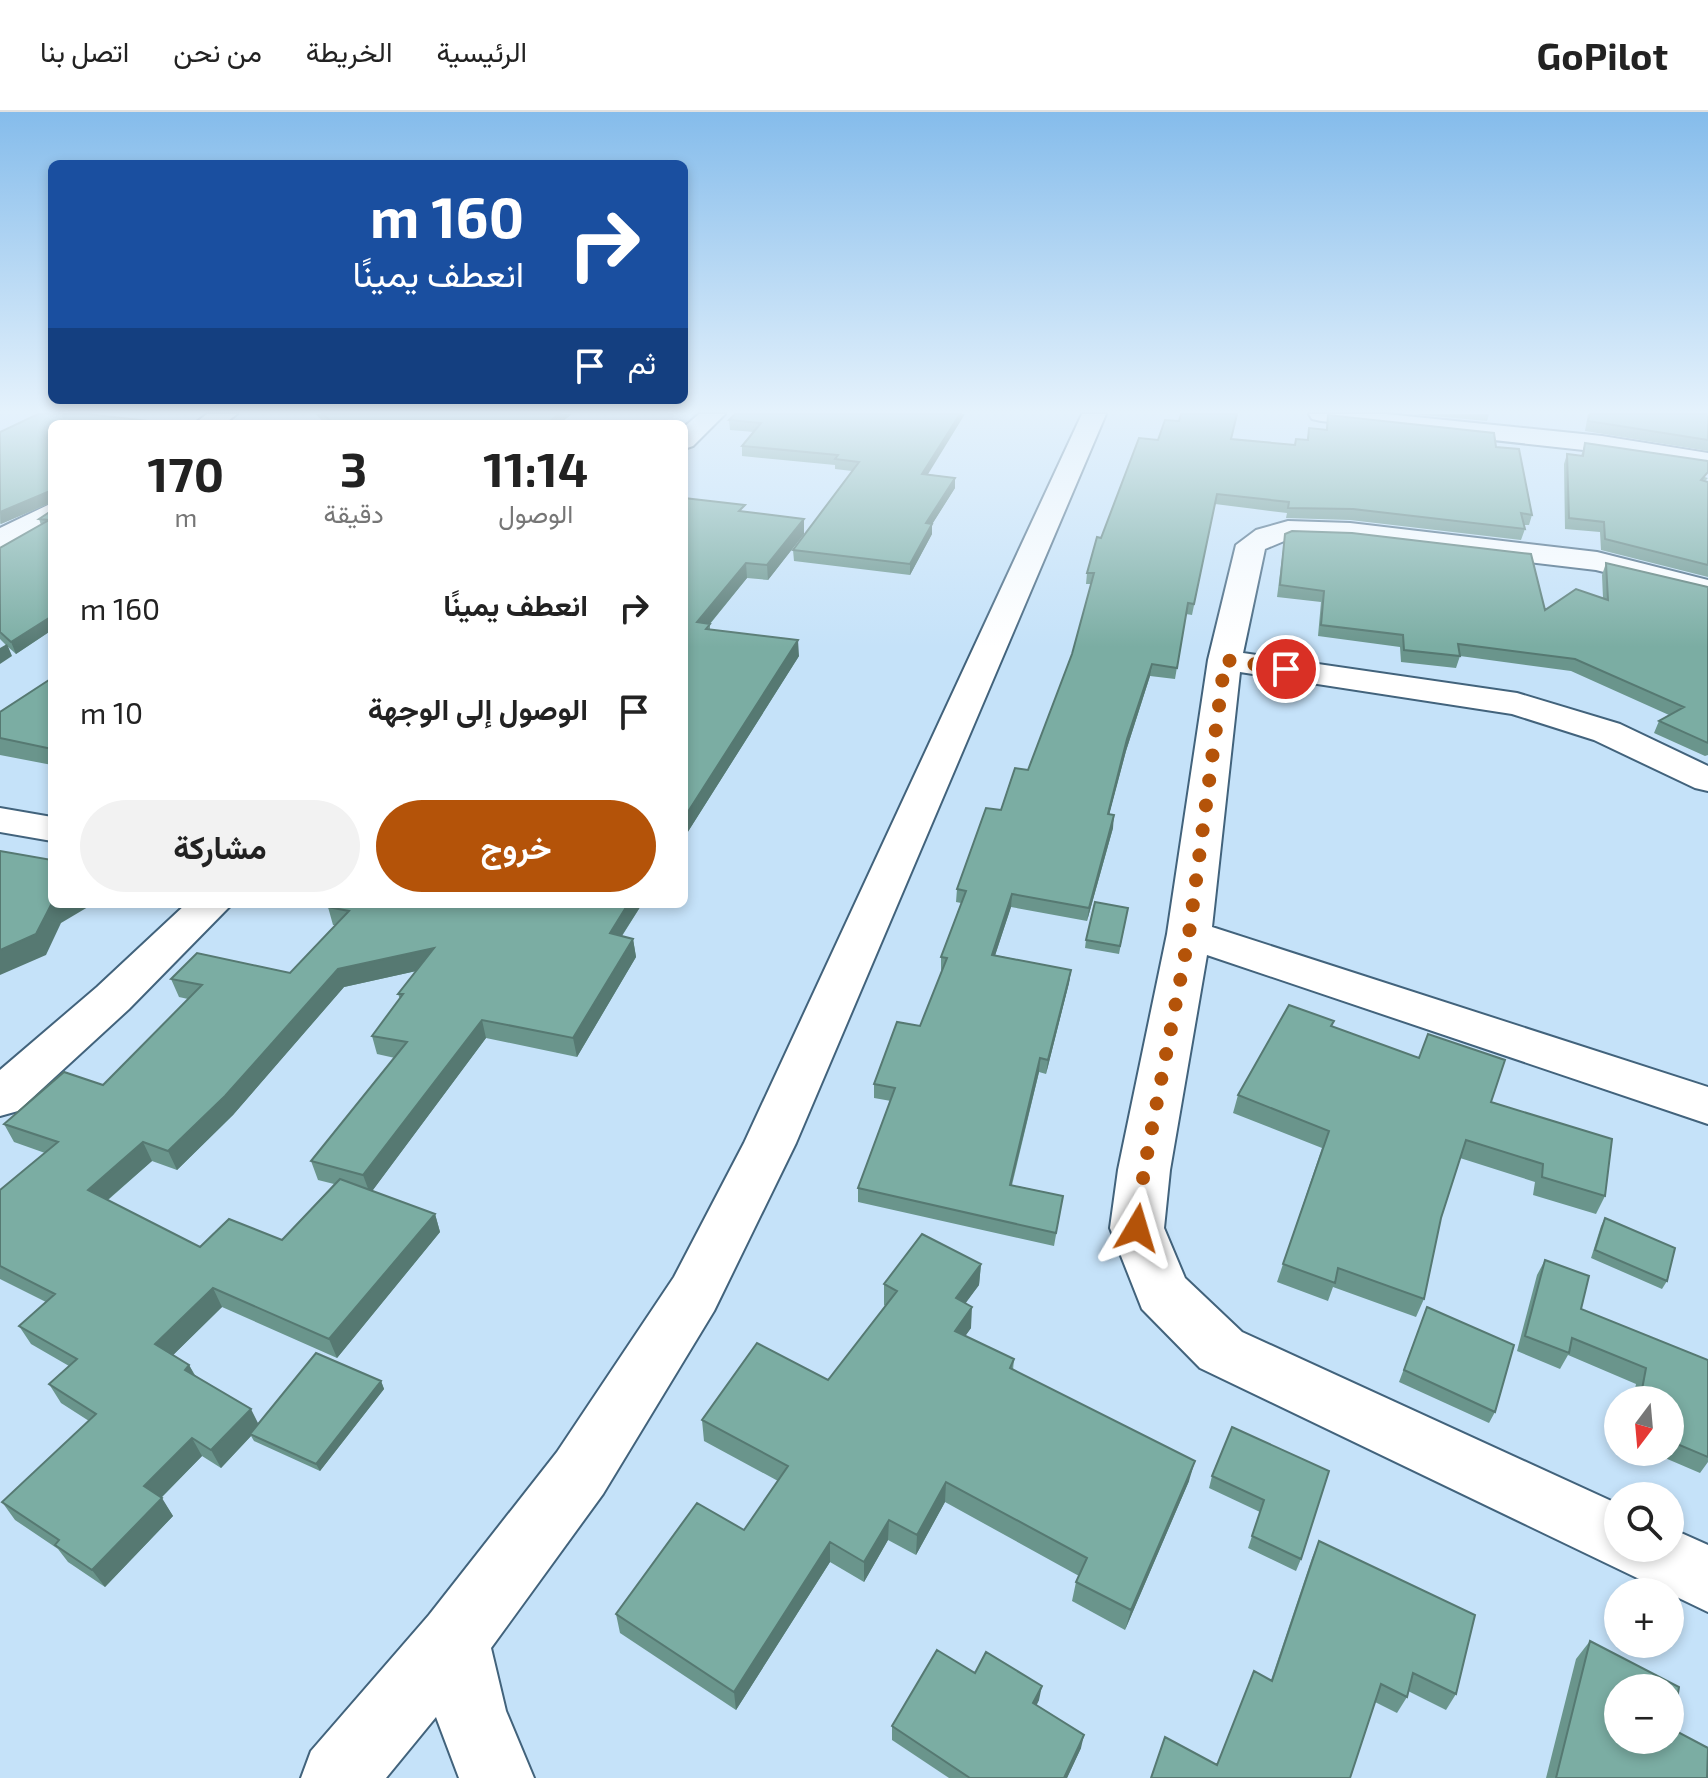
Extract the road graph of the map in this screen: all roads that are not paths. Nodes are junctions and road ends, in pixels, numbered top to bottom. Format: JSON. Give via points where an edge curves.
{"nodes":[{"id":1,"x":1059,"y":492,"type":"edge"},
{"id":2,"x":48,"y":513,"type":"edge"},
{"id":3,"x":0,"y":540,"type":"edge"},
{"id":4,"x":1708,"y":589,"type":"edge"},
{"id":5,"x":1225,"y":660,"type":"junction"},
{"id":6,"x":1708,"y":780,"type":"edge"},
{"id":7,"x":0,"y":820,"type":"edge"},
{"id":8,"x":48,"y":828,"type":"edge"},
{"id":9,"x":207,"y":908,"type":"edge"},
{"id":10,"x":1189,"y":934,"type":"junction"},
{"id":11,"x":0,"y":1098,"type":"edge"},
{"id":12,"x":1708,"y":1106,"type":"edge"},
{"id":13,"x":1604,"y":1530,"type":"edge"},
{"id":14,"x":1671,"y":1562,"type":"edge"},
{"id":15,"x":1708,"y":1579,"type":"edge"},
{"id":16,"x":454,"y":1640,"type":"junction"},
{"id":17,"x":338,"y":1778,"type":"edge"},
{"id":18,"x":497,"y":1778,"type":"edge"}],
"edges":[{"from":1,"to":16,"type":"street","via":[[770,1143],[694,1294],[580,1473]]},
{"from":2,"to":3,"type":"street"},
{"from":4,"to":5,"type":"street","via":[[1547,553],[1288,530],[1251,545]]},
{"from":5,"to":6,"type":"street","via":[[1517,704],[1607,732]]},
{"from":5,"to":10,"type":"street"},
{"from":7,"to":8,"type":"street"},
{"from":9,"to":11,"type":"street"},
{"from":10,"to":12,"type":"street"},
{"from":10,"to":13,"type":"street","via":[[1137,1228],[1162,1292],[1221,1350]]},
{"from":14,"to":15,"type":"street"},
{"from":16,"to":17,"type":"street"},
{"from":16,"to":18,"type":"street","via":[[462,1690]]}]}
